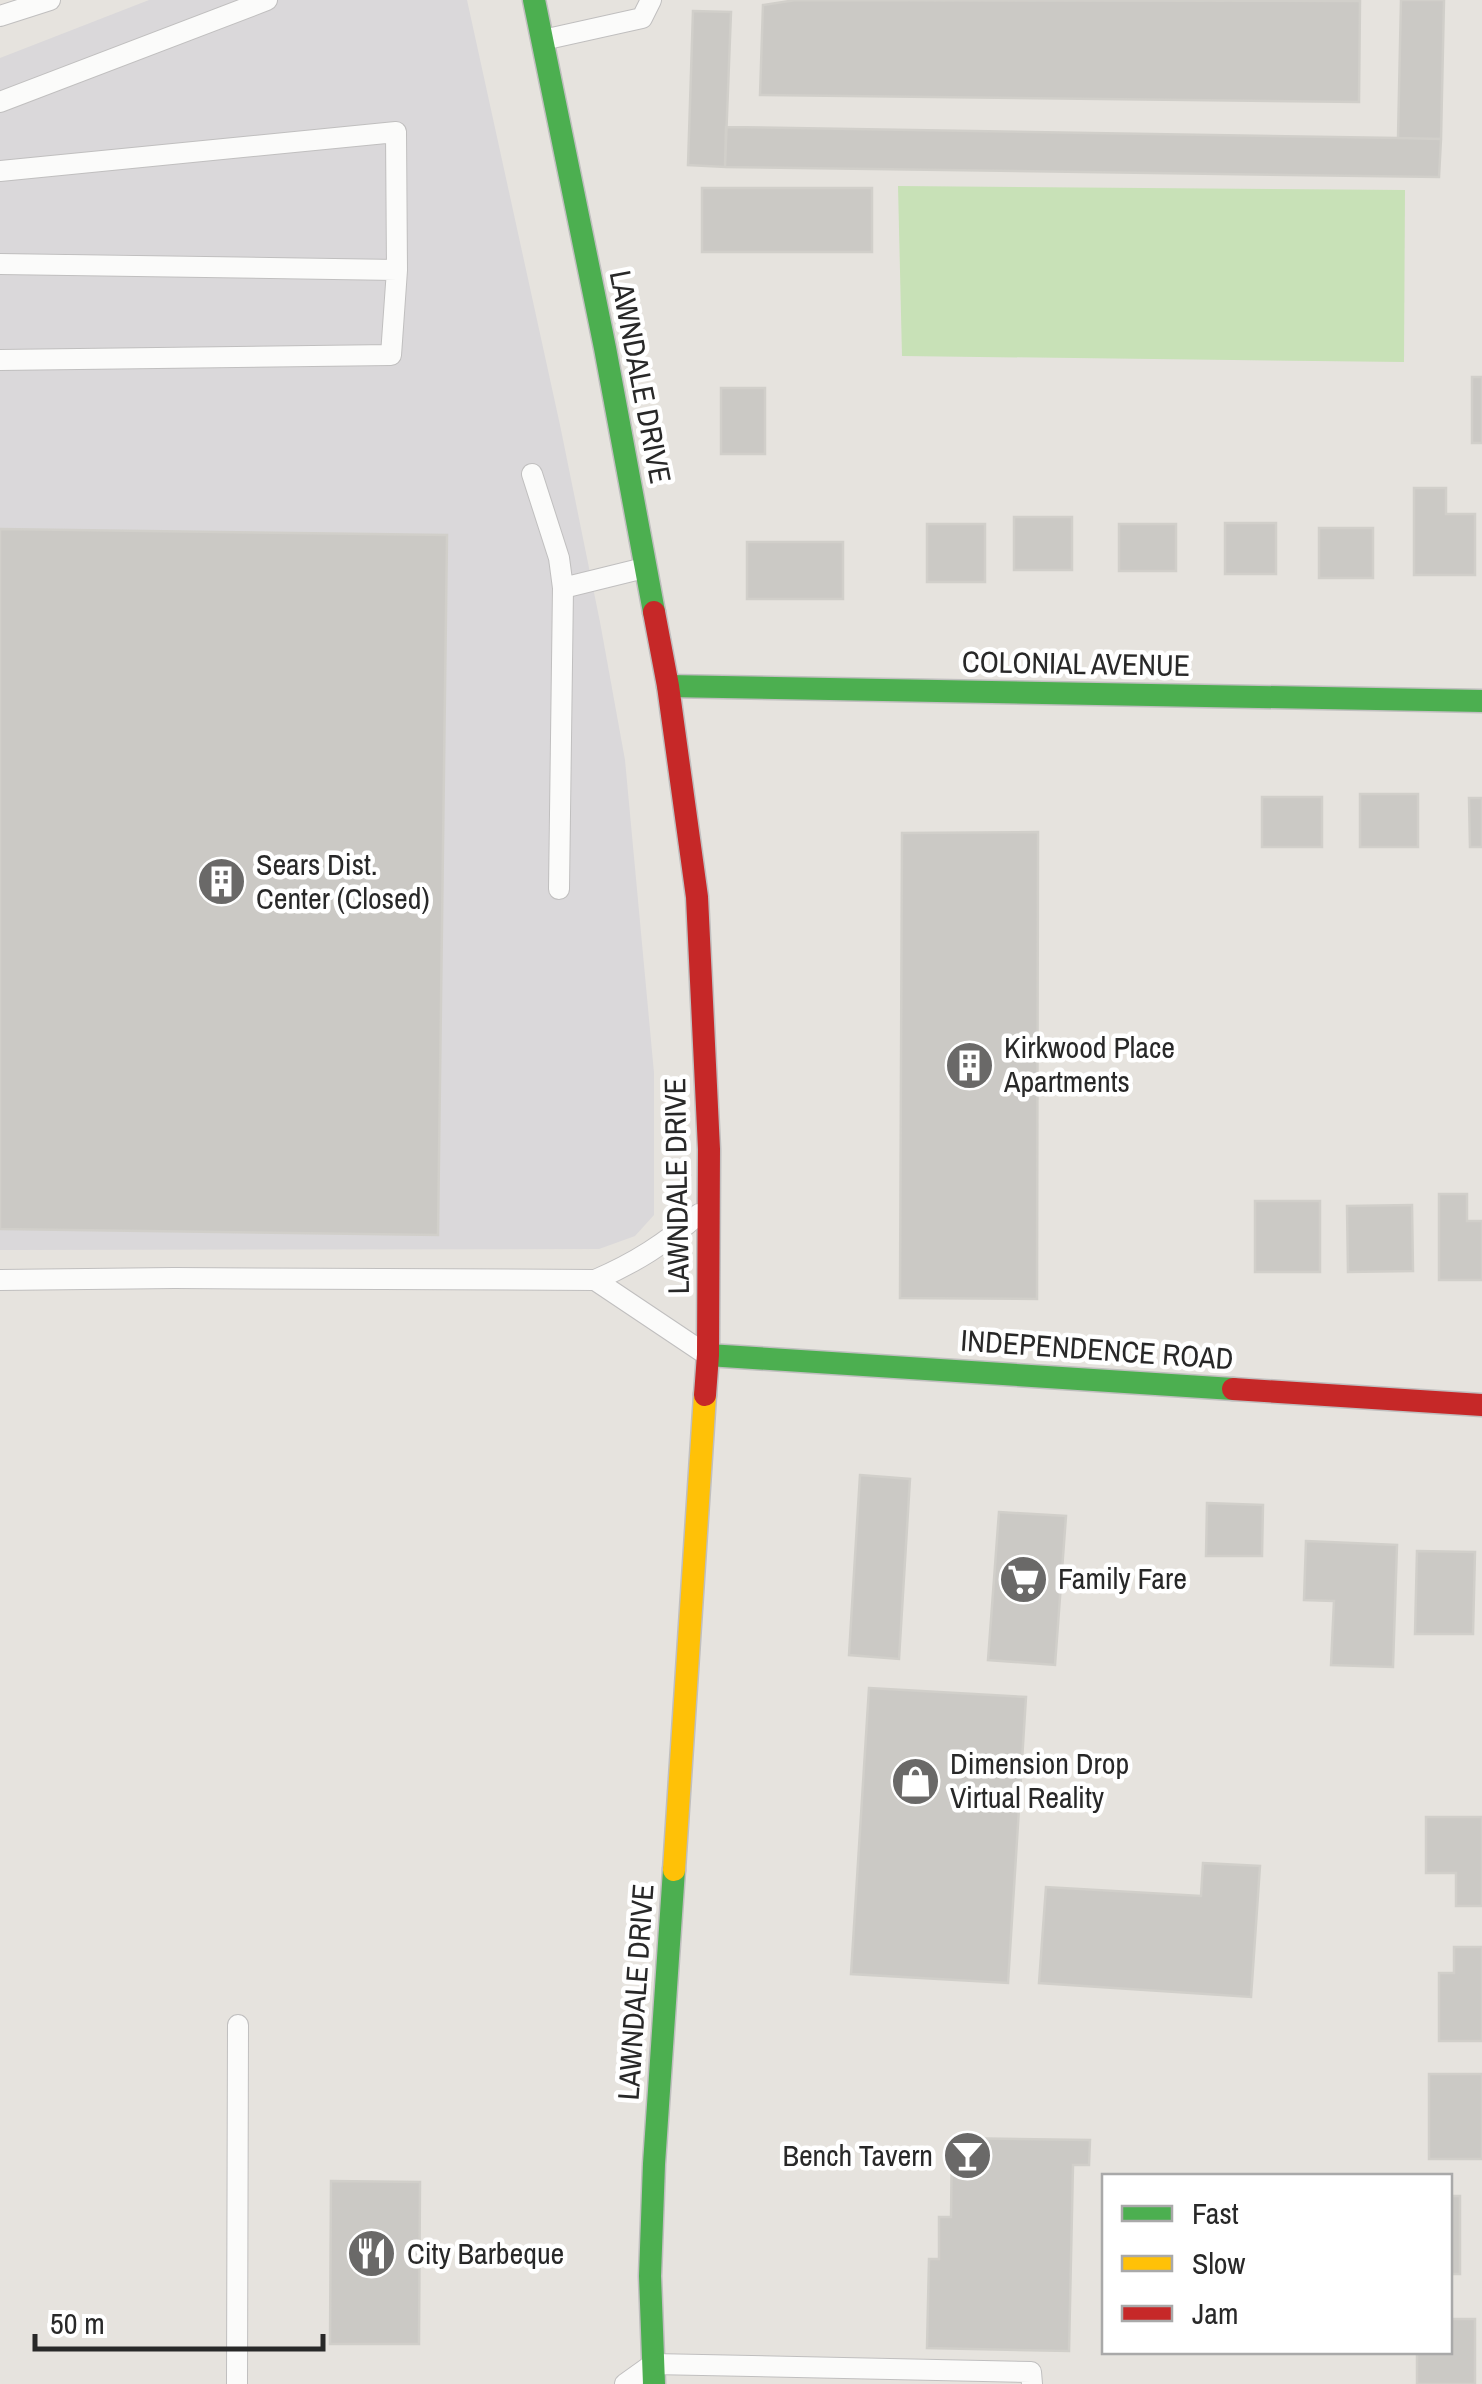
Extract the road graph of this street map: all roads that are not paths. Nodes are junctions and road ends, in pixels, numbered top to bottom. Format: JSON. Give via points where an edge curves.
{"nodes":[{"id":1,"x":50,"y":0,"type":"edge"},
{"id":2,"x":267,"y":0,"type":"edge"},
{"id":3,"x":534,"y":0,"type":"edge"},
{"id":4,"x":651,"y":0,"type":"edge"},
{"id":5,"x":0,"y":16,"type":"edge"},
{"id":6,"x":543,"y":40,"type":"junction"},
{"id":7,"x":0,"y":102,"type":"edge"},
{"id":8,"x":0,"y":170,"type":"edge"},
{"id":9,"x":0,"y":264,"type":"edge"},
{"id":10,"x":397,"y":270,"type":"junction"},
{"id":11,"x":0,"y":360,"type":"edge"},
{"id":12,"x":532,"y":474,"type":"dead end"},
{"id":13,"x":646,"y":568,"type":"junction"},
{"id":14,"x":563,"y":588,"type":"junction"},
{"id":15,"x":668,"y":686,"type":"junction"},
{"id":16,"x":1482,"y":701,"type":"edge"},
{"id":17,"x":559,"y":889,"type":"dead end"},
{"id":18,"x":708,"y":1206,"type":"junction"},
{"id":19,"x":0,"y":1280,"type":"edge"},
{"id":20,"x":595,"y":1280,"type":"junction"},
{"id":21,"x":708,"y":1355,"type":"junction"},
{"id":22,"x":1482,"y":1404,"type":"edge"},
{"id":23,"x":238,"y":2025,"type":"dead end"},
{"id":24,"x":653,"y":2374,"type":"edge"},
{"id":25,"x":237,"y":2384,"type":"edge"},
{"id":26,"x":625,"y":2384,"type":"edge"},
{"id":27,"x":1032,"y":2384,"type":"edge"}],
"edges":[{"from":1,"to":5,"type":"lane"},
{"from":2,"to":7,"type":"lane"},
{"from":3,"to":6,"type":"main road","name":"LAWNDALE DRIVE"},
{"from":4,"to":6,"type":"lane","via":[[642,18]]},
{"from":6,"to":13,"type":"main road","name":"LAWNDALE DRIVE"},
{"from":8,"to":10,"type":"lane","via":[[396,132]]},
{"from":9,"to":10,"type":"lane"},
{"from":10,"to":11,"type":"lane","via":[[391,355]]},
{"from":12,"to":14,"type":"lane"},
{"from":13,"to":14,"type":"lane"},
{"from":13,"to":15,"type":"main road","name":"LAWNDALE DRIVE"},
{"from":14,"to":17,"type":"lane"},
{"from":15,"to":16,"type":"main road","name":"COLONIAL AVENUE"},
{"from":15,"to":18,"type":"main road","name":"LAWNDALE DRIVE","via":[[698,897]]},
{"from":18,"to":20,"type":"lane","via":[[667,1242]]},
{"from":18,"to":21,"type":"main road","name":"LAWNDALE DRIVE"},
{"from":19,"to":20,"type":"lane"},
{"from":20,"to":21,"type":"lane"},
{"from":21,"to":22,"type":"main road","name":"INDEPENDENCE ROAD"},
{"from":21,"to":24,"type":"main road","name":"LAWNDALE DRIVE","via":[[654,2164]]},
{"from":23,"to":25,"type":"lane"},
{"from":24,"to":26,"type":"lane"},
{"from":24,"to":27,"type":"lane","via":[[1031,2372]]}]}
